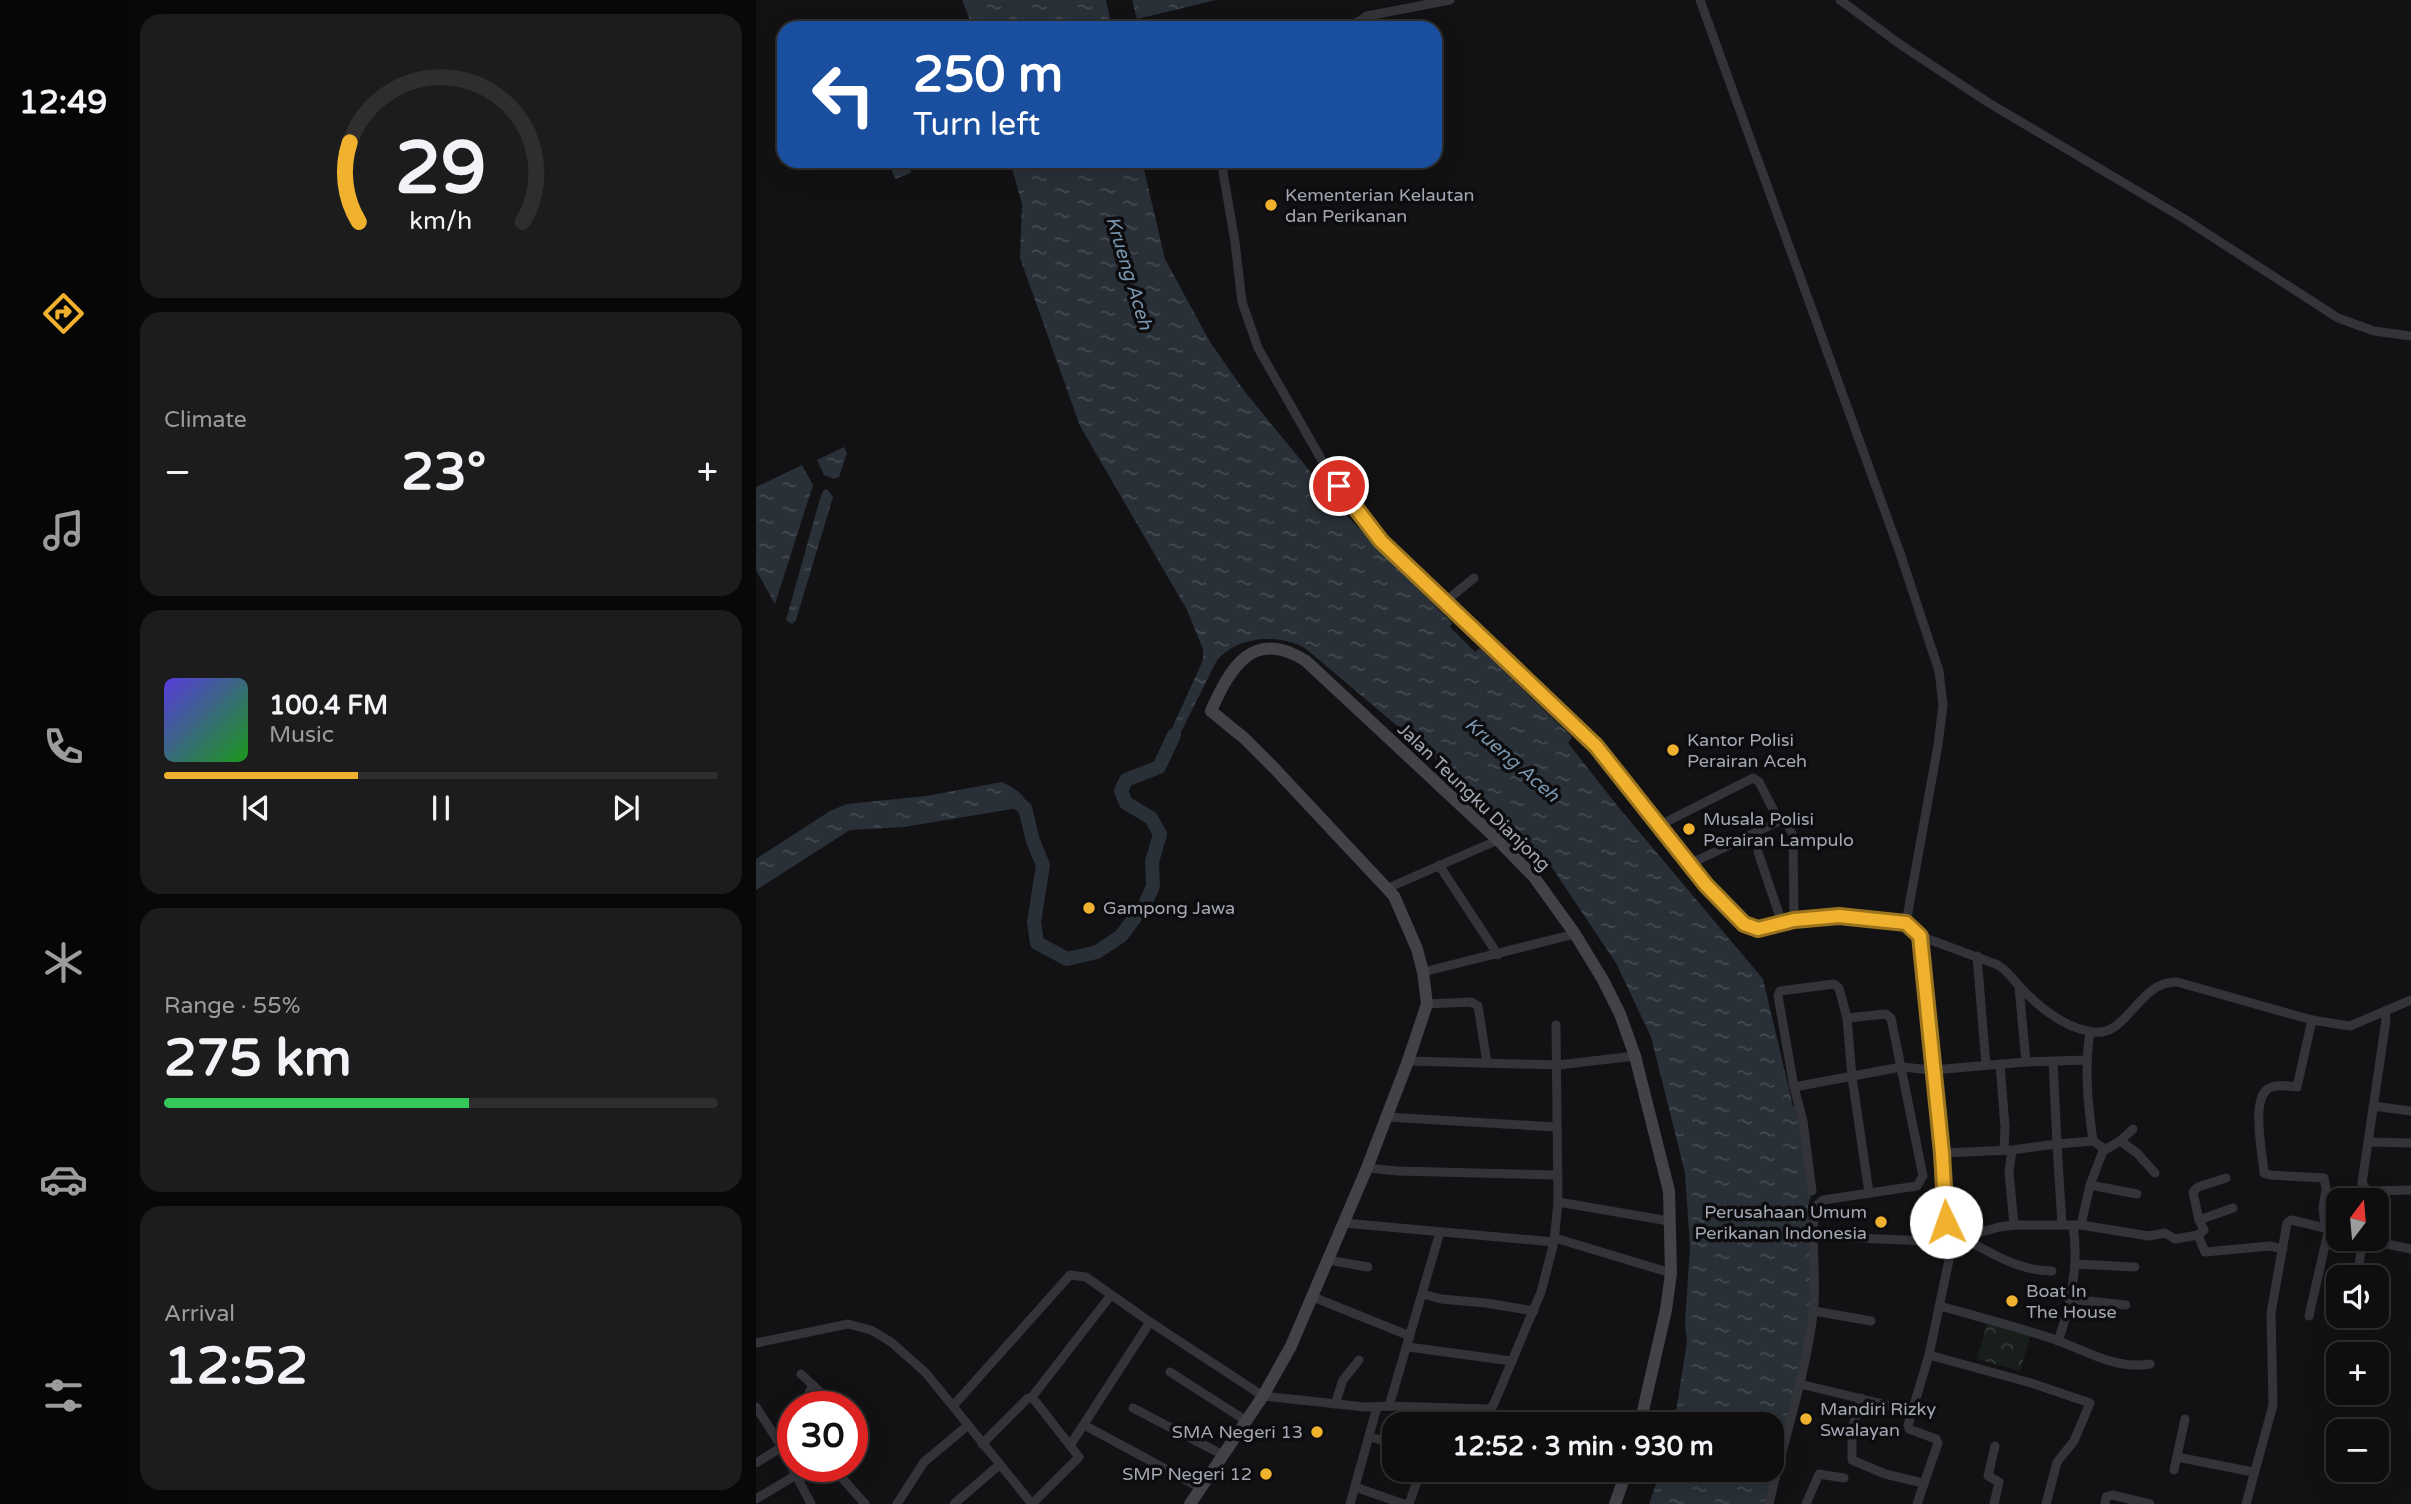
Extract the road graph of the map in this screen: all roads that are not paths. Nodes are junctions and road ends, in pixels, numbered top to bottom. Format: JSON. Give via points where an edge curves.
{"nodes":[{"id":1,"x":1450,"y":0,"type":"edge"},
{"id":2,"x":1700,"y":0,"type":"edge"},
{"id":3,"x":1840,"y":0,"type":"edge"},
{"id":4,"x":1359,"y":21,"type":"edge"},
{"id":5,"x":1224,"y":168,"type":"edge"},
{"id":6,"x":2411,"y":336,"type":"edge"},
{"id":7,"x":1474,"y":578,"type":"dead end"},
{"id":8,"x":1446,"y":601,"type":"junction"},
{"id":9,"x":1779,"y":821,"type":"junction"},
{"id":10,"x":1660,"y":825,"type":"junction"},
{"id":11,"x":1498,"y":839,"type":"junction"},
{"id":12,"x":1758,"y":852,"type":"dead end"},
{"id":13,"x":1690,"y":864,"type":"junction"},
{"id":14,"x":1440,"y":865,"type":"junction"},
{"id":15,"x":1388,"y":888,"type":"junction"},
{"id":16,"x":1794,"y":920,"type":"junction"},
{"id":17,"x":1782,"y":923,"type":"junction"},
{"id":18,"x":1906,"y":923,"type":"junction"},
{"id":19,"x":1575,"y":934,"type":"junction"},
{"id":20,"x":1920,"y":936,"type":"junction"},
{"id":21,"x":1498,"y":955,"type":"junction"},
{"id":22,"x":1977,"y":956,"type":"junction"},
{"id":23,"x":1423,"y":972,"type":"junction"},
{"id":24,"x":2019,"y":987,"type":"junction"},
{"id":25,"x":2411,"y":1000,"type":"edge"},
{"id":26,"x":1427,"y":1004,"type":"junction"},
{"id":27,"x":2385,"y":1016,"type":"junction"},
{"id":28,"x":1847,"y":1018,"type":"junction"},
{"id":29,"x":1556,"y":1024,"type":"dead end"},
{"id":30,"x":2310,"y":1027,"type":"junction"},
{"id":31,"x":2090,"y":1032,"type":"junction"},
{"id":32,"x":1635,"y":1056,"type":"junction"},
{"id":33,"x":2087,"y":1060,"type":"junction"},
{"id":34,"x":1408,"y":1061,"type":"junction"},
{"id":35,"x":2053,"y":1061,"type":"junction"},
{"id":36,"x":2026,"y":1062,"type":"junction"},
{"id":37,"x":1487,"y":1063,"type":"junction"},
{"id":38,"x":2000,"y":1064,"type":"junction"},
{"id":39,"x":1558,"y":1065,"type":"junction"},
{"id":40,"x":1986,"y":1065,"type":"junction"},
{"id":41,"x":1901,"y":1067,"type":"junction"},
{"id":42,"x":1933,"y":1070,"type":"junction"},
{"id":43,"x":1852,"y":1077,"type":"junction"},
{"id":44,"x":1794,"y":1087,"type":"junction"},
{"id":45,"x":2374,"y":1106,"type":"junction"},
{"id":46,"x":2411,"y":1111,"type":"edge"},
{"id":47,"x":1386,"y":1117,"type":"junction"},
{"id":48,"x":1556,"y":1127,"type":"junction"},
{"id":49,"x":2133,"y":1129,"type":"dead end"},
{"id":50,"x":2093,"y":1140,"type":"junction"},
{"id":51,"x":2120,"y":1141,"type":"junction"},
{"id":52,"x":2368,"y":1142,"type":"junction"},
{"id":53,"x":2411,"y":1143,"type":"edge"},
{"id":54,"x":2057,"y":1144,"type":"junction"},
{"id":55,"x":2008,"y":1150,"type":"junction"},
{"id":56,"x":2103,"y":1150,"type":"junction"},
{"id":57,"x":1942,"y":1153,"type":"junction"},
{"id":58,"x":1367,"y":1168,"type":"junction"},
{"id":59,"x":2155,"y":1172,"type":"dead end"},
{"id":60,"x":1558,"y":1175,"type":"junction"},
{"id":61,"x":2226,"y":1178,"type":"dead end"},
{"id":62,"x":2090,"y":1185,"type":"junction"},
{"id":63,"x":2364,"y":1188,"type":"edge"},
{"id":64,"x":2326,"y":1189,"type":"edge"},
{"id":65,"x":2326,"y":1189,"type":"edge"},
{"id":66,"x":2411,"y":1190,"type":"edge"},
{"id":67,"x":1812,"y":1191,"type":"dead end"},
{"id":68,"x":1869,"y":1193,"type":"junction"},
{"id":69,"x":2389,"y":1193,"type":"edge"},
{"id":70,"x":2137,"y":1194,"type":"dead end"},
{"id":71,"x":1558,"y":1202,"type":"junction"},
{"id":72,"x":2233,"y":1208,"type":"dead end"},
{"id":73,"x":2326,"y":1216,"type":"edge"},
{"id":74,"x":2199,"y":1220,"type":"junction"},
{"id":75,"x":1669,"y":1222,"type":"junction"},
{"id":76,"x":1344,"y":1223,"type":"junction"},
{"id":77,"x":2014,"y":1225,"type":"junction"},
{"id":78,"x":2072,"y":1225,"type":"junction"},
{"id":79,"x":2326,"y":1228,"type":"edge"},
{"id":80,"x":1440,"y":1232,"type":"junction"},
{"id":81,"x":2198,"y":1235,"type":"junction"},
{"id":82,"x":1815,"y":1236,"type":"junction"},
{"id":83,"x":1965,"y":1239,"type":"junction"},
{"id":84,"x":1555,"y":1240,"type":"junction"},
{"id":85,"x":1947,"y":1242,"type":"junction"},
{"id":86,"x":2389,"y":1245,"type":"edge"},
{"id":87,"x":2283,"y":1249,"type":"junction"},
{"id":88,"x":2326,"y":1249,"type":"edge"},
{"id":89,"x":2411,"y":1250,"type":"edge"},
{"id":90,"x":1328,"y":1260,"type":"junction"},
{"id":91,"x":2075,"y":1264,"type":"junction"},
{"id":92,"x":1368,"y":1266,"type":"dead end"},
{"id":93,"x":2135,"y":1267,"type":"dead end"},
{"id":94,"x":2052,"y":1271,"type":"dead end"},
{"id":95,"x":1671,"y":1273,"type":"junction"},
{"id":96,"x":1423,"y":1294,"type":"junction"},
{"id":97,"x":1111,"y":1295,"type":"junction"},
{"id":98,"x":1313,"y":1297,"type":"junction"},
{"id":99,"x":2069,"y":1299,"type":"junction"},
{"id":100,"x":2126,"y":1305,"type":"dead end"},
{"id":101,"x":1940,"y":1306,"type":"junction"},
{"id":102,"x":1534,"y":1311,"type":"junction"},
{"id":103,"x":1814,"y":1311,"type":"junction"},
{"id":104,"x":2309,"y":1317,"type":"dead end"},
{"id":105,"x":1871,"y":1321,"type":"dead end"},
{"id":106,"x":1150,"y":1322,"type":"junction"},
{"id":107,"x":1410,"y":1336,"type":"junction"},
{"id":108,"x":2058,"y":1341,"type":"junction"},
{"id":109,"x":756,"y":1343,"type":"edge"},
{"id":110,"x":1408,"y":1347,"type":"junction"},
{"id":111,"x":1929,"y":1354,"type":"junction"},
{"id":112,"x":1359,"y":1360,"type":"dead end"},
{"id":113,"x":1512,"y":1361,"type":"junction"},
{"id":114,"x":2150,"y":1364,"type":"dead end"},
{"id":115,"x":1170,"y":1372,"type":"dead end"},
{"id":116,"x":801,"y":1374,"type":"dead end"},
{"id":117,"x":1800,"y":1384,"type":"junction"},
{"id":118,"x":813,"y":1385,"type":"junction"},
{"id":119,"x":810,"y":1391,"type":"edge"},
{"id":120,"x":819,"y":1391,"type":"edge"},
{"id":121,"x":1263,"y":1396,"type":"junction"},
{"id":122,"x":1032,"y":1397,"type":"junction"},
{"id":123,"x":1860,"y":1398,"type":"junction"},
{"id":124,"x":1335,"y":1404,"type":"junction"},
{"id":125,"x":953,"y":1406,"type":"junction"},
{"id":126,"x":1389,"y":1406,"type":"junction"},
{"id":127,"x":756,"y":1407,"type":"edge"},
{"id":128,"x":1377,"y":1407,"type":"junction"},
{"id":129,"x":1133,"y":1408,"type":"dead end"},
{"id":130,"x":1912,"y":1411,"type":"junction"},
{"id":131,"x":1643,"y":1412,"type":"edge"},
{"id":132,"x":2185,"y":1419,"type":"dead end"},
{"id":133,"x":1245,"y":1420,"type":"junction"},
{"id":134,"x":1084,"y":1425,"type":"junction"},
{"id":135,"x":968,"y":1426,"type":"junction"},
{"id":136,"x":1370,"y":1437,"type":"junction"},
{"id":137,"x":777,"y":1439,"type":"edge"},
{"id":138,"x":1382,"y":1440,"type":"edge"},
{"id":139,"x":982,"y":1444,"type":"junction"},
{"id":140,"x":1071,"y":1444,"type":"junction"},
{"id":141,"x":1995,"y":1446,"type":"dead end"},
{"id":142,"x":777,"y":1450,"type":"edge"},
{"id":143,"x":1223,"y":1455,"type":"junction"},
{"id":144,"x":2177,"y":1457,"type":"junction"},
{"id":145,"x":756,"y":1463,"type":"edge"},
{"id":146,"x":999,"y":1465,"type":"junction"},
{"id":147,"x":2174,"y":1470,"type":"dead end"},
{"id":148,"x":2253,"y":1472,"type":"junction"},
{"id":149,"x":1844,"y":1478,"type":"dead end"},
{"id":150,"x":784,"y":1482,"type":"edge"},
{"id":151,"x":800,"y":1482,"type":"edge"},
{"id":152,"x":846,"y":1482,"type":"edge"},
{"id":153,"x":1416,"y":1482,"type":"edge"},
{"id":154,"x":1623,"y":1482,"type":"edge"},
{"id":155,"x":1923,"y":1483,"type":"junction"},
{"id":156,"x":1355,"y":1487,"type":"junction"},
{"id":157,"x":1201,"y":1488,"type":"junction"},
{"id":158,"x":756,"y":1499,"type":"edge"},
{"id":159,"x":811,"y":1504,"type":"edge"},
{"id":160,"x":865,"y":1504,"type":"edge"},
{"id":161,"x":897,"y":1504,"type":"edge"},
{"id":162,"x":954,"y":1504,"type":"edge"},
{"id":163,"x":1032,"y":1504,"type":"edge"},
{"id":164,"x":1191,"y":1504,"type":"edge"},
{"id":165,"x":1350,"y":1504,"type":"edge"},
{"id":166,"x":1407,"y":1504,"type":"edge"},
{"id":167,"x":1615,"y":1504,"type":"edge"},
{"id":168,"x":1769,"y":1504,"type":"edge"},
{"id":169,"x":1806,"y":1504,"type":"edge"},
{"id":170,"x":1917,"y":1504,"type":"edge"},
{"id":171,"x":1994,"y":1504,"type":"edge"},
{"id":172,"x":2046,"y":1504,"type":"edge"},
{"id":173,"x":2105,"y":1504,"type":"edge"},
{"id":174,"x":2150,"y":1504,"type":"edge"},
{"id":175,"x":2246,"y":1504,"type":"edge"}],
"edges":[{"from":1,"to":4,"type":"street"},
{"from":2,"to":18,"type":"street","via":[[1940,671],[1943,705],[1938,745]]},
{"from":3,"to":6,"type":"street","via":[[1989,103],[2183,218],[2338,318],[2374,331]]},
{"from":5,"to":8,"type":"street","via":[[1245,315],[1268,370],[1324,464],[1371,530]]},
{"from":7,"to":8,"type":"street"},
{"from":8,"to":10,"type":"street","via":[[1596,746]]},
{"from":9,"to":10,"type":"street","via":[[1753,778]]},
{"from":9,"to":13,"type":"street"},
{"from":9,"to":16,"type":"street","via":[[1785,818],[1793,836]]},
{"from":10,"to":13,"type":"street"},
{"from":11,"to":14,"type":"street"},
{"from":11,"to":15,"type":"street","name":"Jalan Teungku Dianjong","via":[[1296,655],[1273,649],[1248,655],[1225,679],[1211,711],[1275,769]]},
{"from":11,"to":19,"type":"street","name":"Jalan Teungku Dianjong","via":[[1534,877]]},
{"from":12,"to":17,"type":"street"},
{"from":13,"to":17,"type":"street","via":[[1744,924],[1758,929]]},
{"from":14,"to":15,"type":"street"},
{"from":14,"to":21,"type":"street"},
{"from":15,"to":23,"type":"street","via":[[1401,907]]},
{"from":16,"to":17,"type":"street"},
{"from":16,"to":18,"type":"street","via":[[1827,916]]},
{"from":18,"to":20,"type":"street"},
{"from":19,"to":21,"type":"street"},
{"from":19,"to":32,"type":"street","name":"Jalan Teungku Dianjong","via":[[1616,1006]]},
{"from":20,"to":22,"type":"street"},
{"from":20,"to":42,"type":"street"},
{"from":21,"to":23,"type":"street"},
{"from":22,"to":24,"type":"street","via":[[2007,970]]},
{"from":22,"to":40,"type":"street"},
{"from":23,"to":26,"type":"street"},
{"from":24,"to":31,"type":"street","via":[[2073,1028]]},
{"from":24,"to":36,"type":"street"},
{"from":25,"to":27,"type":"street"},
{"from":26,"to":34,"type":"street"},
{"from":26,"to":37,"type":"street","via":[[1471,1002],[1478,1006]]},
{"from":27,"to":30,"type":"street","via":[[2350,1026]]},
{"from":27,"to":45,"type":"street"},
{"from":28,"to":41,"type":"street","via":[[1889,1016]]},
{"from":28,"to":43,"type":"street"},
{"from":28,"to":44,"type":"street","via":[[1834,984],[1779,993]]},
{"from":29,"to":39,"type":"street"},
{"from":30,"to":31,"type":"street","via":[[2177,982],[2165,982],[2108,1031]]},
{"from":30,"to":64,"type":"street","via":[[2297,1087],[2278,1086],[2262,1096],[2258,1110],[2264,1173],[2324,1178]]},
{"from":31,"to":33,"type":"street"},
{"from":32,"to":39,"type":"street"},
{"from":32,"to":75,"type":"street","name":"Jalan Teungku Dianjong","via":[[1664,1166]]},
{"from":33,"to":35,"type":"street"},
{"from":33,"to":50,"type":"street"},
{"from":34,"to":37,"type":"street"},
{"from":34,"to":47,"type":"street"},
{"from":35,"to":36,"type":"street"},
{"from":35,"to":54,"type":"street"},
{"from":36,"to":38,"type":"street"},
{"from":37,"to":39,"type":"street"},
{"from":38,"to":40,"type":"street"},
{"from":38,"to":55,"type":"street"},
{"from":39,"to":48,"type":"street"},
{"from":40,"to":42,"type":"street"},
{"from":41,"to":42,"type":"street"},
{"from":41,"to":43,"type":"street"},
{"from":41,"to":68,"type":"street","via":[[1923,1176],[1917,1186]]},
{"from":42,"to":57,"type":"street"},
{"from":43,"to":44,"type":"street"},
{"from":43,"to":68,"type":"street"},
{"from":44,"to":67,"type":"street"},
{"from":45,"to":46,"type":"street"},
{"from":45,"to":52,"type":"street"},
{"from":47,"to":48,"type":"street"},
{"from":47,"to":58,"type":"street"},
{"from":48,"to":60,"type":"street"},
{"from":49,"to":51,"type":"street"},
{"from":50,"to":54,"type":"street"},
{"from":50,"to":56,"type":"street"},
{"from":51,"to":56,"type":"street"},
{"from":51,"to":59,"type":"street"},
{"from":52,"to":53,"type":"street"},
{"from":52,"to":63,"type":"street"},
{"from":54,"to":55,"type":"street"},
{"from":54,"to":78,"type":"street"},
{"from":55,"to":57,"type":"street"},
{"from":55,"to":77,"type":"street"},
{"from":56,"to":62,"type":"street"},
{"from":57,"to":85,"type":"street"},
{"from":58,"to":60,"type":"street"},
{"from":58,"to":76,"type":"street"},
{"from":60,"to":71,"type":"street"},
{"from":61,"to":74,"type":"street","via":[[2193,1192]]},
{"from":62,"to":70,"type":"street"},
{"from":62,"to":78,"type":"street"},
{"from":65,"to":73,"type":"street"},
{"from":66,"to":69,"type":"street"},
{"from":68,"to":82,"type":"street","via":[[1819,1202]]},
{"from":71,"to":75,"type":"street"},
{"from":71,"to":84,"type":"street"},
{"from":72,"to":74,"type":"street"},
{"from":74,"to":81,"type":"street","via":[[2204,1230]]},
{"from":75,"to":95,"type":"street","name":"Jalan Teungku Dianjong"},
{"from":76,"to":80,"type":"street"},
{"from":76,"to":90,"type":"street"},
{"from":77,"to":78,"type":"street"},
{"from":77,"to":83,"type":"street"},
{"from":78,"to":81,"type":"street","via":[[2149,1236],[2165,1233],[2175,1239]]},
{"from":78,"to":91,"type":"street"},
{"from":79,"to":87,"type":"street","via":[[2289,1221]]},
{"from":80,"to":84,"type":"street"},
{"from":80,"to":96,"type":"street"},
{"from":81,"to":87,"type":"street","via":[[2205,1252]]},
{"from":82,"to":85,"type":"street"},
{"from":82,"to":103,"type":"street"},
{"from":83,"to":85,"type":"street"},
{"from":83,"to":94,"type":"street","via":[[2011,1264]]},
{"from":84,"to":95,"type":"street"},
{"from":84,"to":102,"type":"street"},
{"from":85,"to":101,"type":"street","via":[[1950,1255]]},
{"from":86,"to":89,"type":"street"},
{"from":87,"to":148,"type":"street","via":[[2271,1313],[2273,1405]]},
{"from":88,"to":104,"type":"street"},
{"from":90,"to":92,"type":"street"},
{"from":90,"to":98,"type":"street"},
{"from":91,"to":93,"type":"street"},
{"from":91,"to":99,"type":"street"},
{"from":95,"to":131,"type":"street","name":"Jalan Teungku Dianjong"},
{"from":96,"to":102,"type":"street"},
{"from":96,"to":107,"type":"street"},
{"from":97,"to":106,"type":"street"},
{"from":97,"to":122,"type":"street"},
{"from":97,"to":125,"type":"street","via":[[1086,1277],[1070,1275]]},
{"from":98,"to":107,"type":"street"},
{"from":98,"to":121,"type":"street"},
{"from":99,"to":100,"type":"street"},
{"from":99,"to":108,"type":"street"},
{"from":101,"to":108,"type":"street"},
{"from":101,"to":111,"type":"street"},
{"from":102,"to":113,"type":"street"},
{"from":103,"to":105,"type":"street"},
{"from":103,"to":117,"type":"street"},
{"from":106,"to":121,"type":"street"},
{"from":106,"to":134,"type":"street"},
{"from":107,"to":110,"type":"street"},
{"from":108,"to":114,"type":"street","via":[[2118,1364]]},
{"from":109,"to":125,"type":"street","via":[[859,1325],[914,1361]]},
{"from":110,"to":113,"type":"street"},
{"from":110,"to":126,"type":"street"},
{"from":111,"to":130,"type":"street"},
{"from":111,"to":172,"type":"street","via":[[2090,1403],[2074,1441],[2057,1462]]},
{"from":112,"to":124,"type":"street","via":[[1343,1380]]},
{"from":113,"to":126,"type":"street","via":[[1488,1409]]},
{"from":115,"to":133,"type":"street"},
{"from":116,"to":118,"type":"street"},
{"from":117,"to":123,"type":"street"},
{"from":117,"to":168,"type":"street"},
{"from":118,"to":119,"type":"street"},
{"from":118,"to":120,"type":"street"},
{"from":121,"to":124,"type":"street"},
{"from":121,"to":133,"type":"street"},
{"from":122,"to":139,"type":"street"},
{"from":122,"to":140,"type":"street"},
{"from":123,"to":130,"type":"street"},
{"from":123,"to":155,"type":"street","via":[[1852,1429],[1852,1460]]},
{"from":124,"to":128,"type":"street"},
{"from":125,"to":135,"type":"street"},
{"from":126,"to":128,"type":"street"},
{"from":127,"to":137,"type":"street"},
{"from":128,"to":136,"type":"street"},
{"from":129,"to":143,"type":"street"},
{"from":130,"to":155,"type":"street","via":[[1908,1427],[1938,1443]]},
{"from":132,"to":144,"type":"street"},
{"from":133,"to":143,"type":"street"},
{"from":134,"to":140,"type":"street"},
{"from":134,"to":157,"type":"street"},
{"from":135,"to":139,"type":"street"},
{"from":135,"to":161,"type":"street","via":[[925,1462]]},
{"from":136,"to":138,"type":"street"},
{"from":136,"to":156,"type":"street"},
{"from":139,"to":146,"type":"street"},
{"from":140,"to":163,"type":"street","via":[[1078,1459]]},
{"from":141,"to":171,"type":"street","via":[[1988,1476],[1999,1482]]},
{"from":142,"to":145,"type":"street"},
{"from":143,"to":157,"type":"street"},
{"from":144,"to":147,"type":"street"},
{"from":144,"to":148,"type":"street"},
{"from":146,"to":162,"type":"street"},
{"from":146,"to":163,"type":"street"},
{"from":148,"to":175,"type":"street"},
{"from":149,"to":169,"type":"street","via":[[1819,1474]]},
{"from":150,"to":158,"type":"street"},
{"from":151,"to":159,"type":"street"},
{"from":152,"to":160,"type":"street"},
{"from":153,"to":166,"type":"street"},
{"from":154,"to":167,"type":"street"},
{"from":155,"to":170,"type":"street"},
{"from":156,"to":165,"type":"street"},
{"from":156,"to":166,"type":"street"},
{"from":157,"to":164,"type":"street"},
{"from":173,"to":174,"type":"street","via":[[2106,1497],[2112,1495]]}]}
